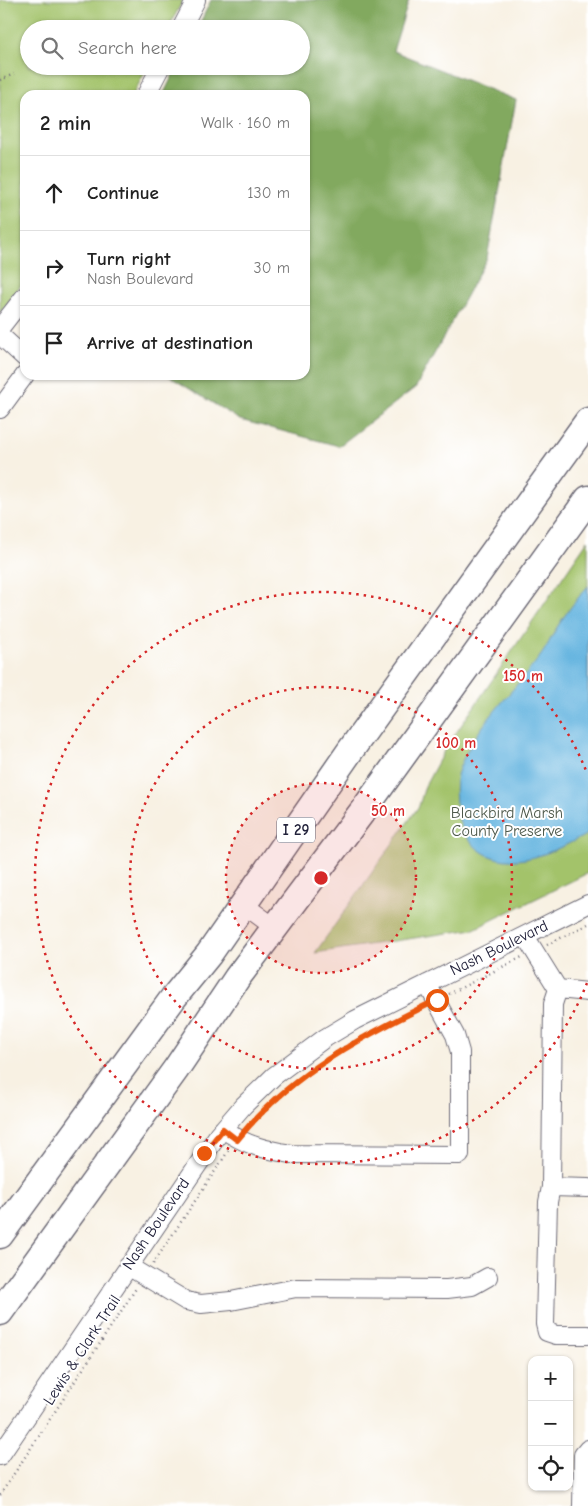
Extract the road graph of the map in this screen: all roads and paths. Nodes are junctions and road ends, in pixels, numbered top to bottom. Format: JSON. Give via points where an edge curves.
{"nodes":[{"id":1,"x":196,"y":0,"type":"edge"},
{"id":2,"x":186,"y":20,"type":"edge"},
{"id":3,"x":14,"y":74,"type":"dead end"},
{"id":4,"x":156,"y":75,"type":"edge"},
{"id":5,"x":0,"y":80,"type":"edge"},
{"id":6,"x":149,"y":90,"type":"edge"},
{"id":7,"x":20,"y":302,"type":"edge"},
{"id":8,"x":0,"y":328,"type":"edge"},
{"id":9,"x":0,"y":335,"type":"edge"},
{"id":10,"x":20,"y":353,"type":"edge"},
{"id":11,"x":21,"y":380,"type":"edge"},
{"id":12,"x":0,"y":408,"type":"edge"},
{"id":13,"x":588,"y":421,"type":"edge"},
{"id":14,"x":588,"y":499,"type":"edge"},
{"id":15,"x":588,"y":904,"type":"edge"},
{"id":16,"x":244,"y":905,"type":"junction"},
{"id":17,"x":588,"y":924,"type":"edge"},
{"id":18,"x":274,"y":927,"type":"junction"},
{"id":19,"x":524,"y":936,"type":"junction"},
{"id":20,"x":534,"y":952,"type":"junction"},
{"id":21,"x":427,"y":984,"type":"junction"},
{"id":22,"x":558,"y":989,"type":"junction"},
{"id":23,"x":588,"y":992,"type":"edge"},
{"id":24,"x":437,"y":1000,"type":"junction"},
{"id":25,"x":223,"y":1129,"type":"junction"},
{"id":26,"x":237,"y":1140,"type":"junction"},
{"id":27,"x":551,"y":1187,"type":"junction"},
{"id":28,"x":588,"y":1188,"type":"edge"},
{"id":29,"x":0,"y":1235,"type":"edge"},
{"id":30,"x":128,"y":1266,"type":"junction"},
{"id":31,"x":144,"y":1277,"type":"junction"},
{"id":32,"x":488,"y":1277,"type":"dead end"},
{"id":33,"x":0,"y":1312,"type":"edge"},
{"id":34,"x":588,"y":1335,"type":"edge"},
{"id":35,"x":588,"y":1449,"type":"edge"},
{"id":36,"x":0,"y":1456,"type":"edge"},
{"id":37,"x":0,"y":1495,"type":"edge"},
{"id":38,"x":582,"y":1506,"type":"edge"}],
"edges":[{"from":1,"to":2,"type":"street"},
{"from":3,"to":5,"type":"path"},
{"from":4,"to":6,"type":"street"},
{"from":7,"to":8,"type":"street"},
{"from":9,"to":10,"type":"street"},
{"from":11,"to":12,"type":"street"},
{"from":13,"to":16,"type":"highway","number":"I 29","via":[[356,743]]},
{"from":14,"to":18,"type":"highway","number":"I 29","via":[[365,808]]},
{"from":15,"to":19,"type":"street","name":"Nash Boulevard"},
{"from":16,"to":18,"type":"street"},
{"from":16,"to":29,"type":"highway","number":"I 29"},
{"from":17,"to":20,"type":"path","name":"Lewis & Clark Trail"},
{"from":18,"to":33,"type":"highway","number":"I 29"},
{"from":19,"to":20,"type":"street"},
{"from":19,"to":21,"type":"street","name":"Nash Boulevard"},
{"from":20,"to":22,"type":"street"},
{"from":20,"to":24,"type":"path","name":"Lewis & Clark Trail"},
{"from":21,"to":24,"type":"street"},
{"from":21,"to":25,"type":"street","name":"Nash Boulevard","via":[[325,1038],[274,1076]]},
{"from":22,"to":23,"type":"street"},
{"from":22,"to":27,"type":"street","via":[[553,1004]]},
{"from":24,"to":26,"type":"path","name":"Lewis & Clark Trail","via":[[348,1045],[325,1061],[270,1104]]},
{"from":24,"to":26,"type":"street","via":[[460,1052],[460,1155],[292,1154],[266,1150]]},
{"from":25,"to":26,"type":"street"},
{"from":25,"to":30,"type":"street","name":"Nash Boulevard"},
{"from":26,"to":31,"type":"path","name":"Lewis & Clark Trail"},
{"from":27,"to":28,"type":"street"},
{"from":27,"to":34,"type":"street","via":[[545,1324],[547,1332],[556,1335]]},
{"from":30,"to":31,"type":"street"},
{"from":30,"to":36,"type":"street","name":"Nash Boulevard"},
{"from":31,"to":32,"type":"street","via":[[186,1301],[201,1304],[296,1288],[447,1289],[472,1286]]},
{"from":31,"to":37,"type":"path","name":"Lewis & Clark Trail"},
{"from":35,"to":38,"type":"street","via":[[583,1456]]}]}
